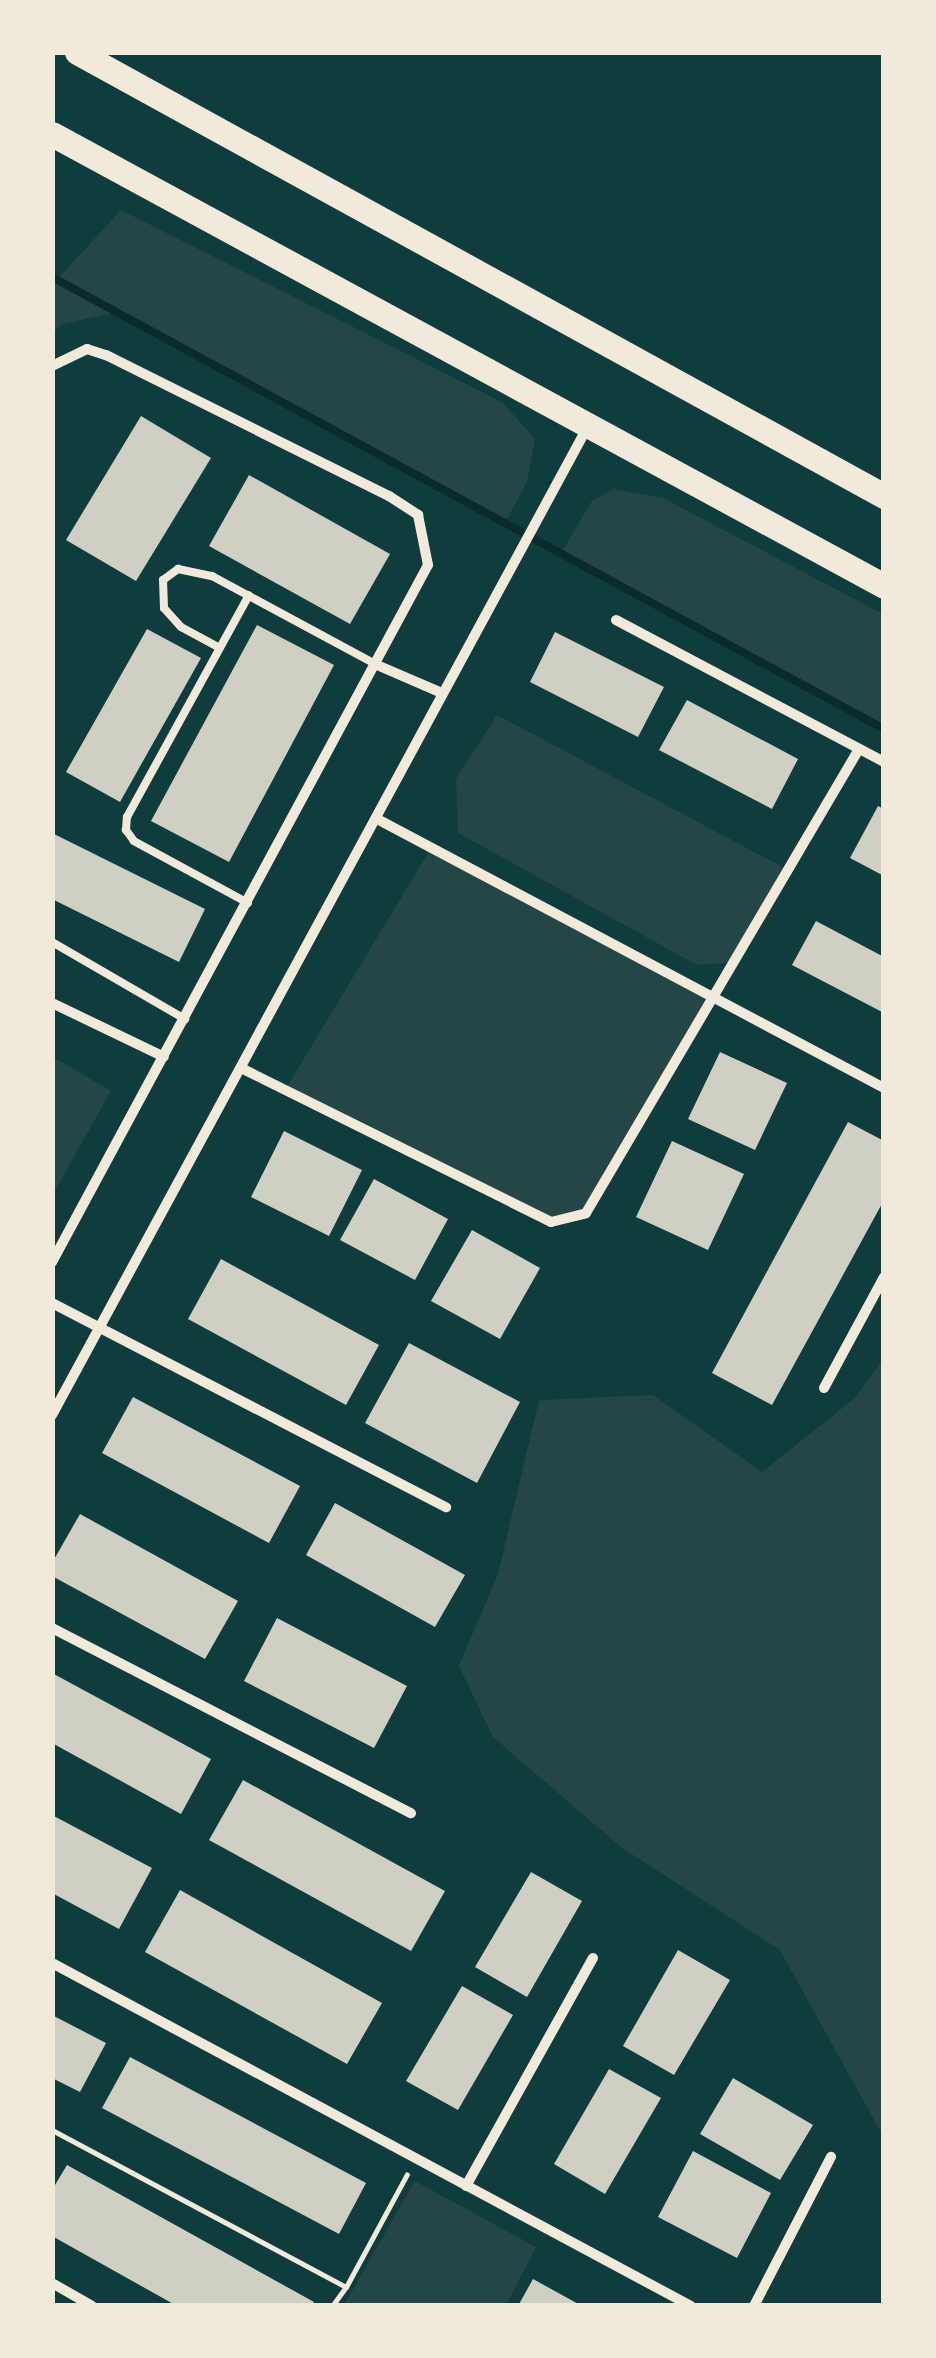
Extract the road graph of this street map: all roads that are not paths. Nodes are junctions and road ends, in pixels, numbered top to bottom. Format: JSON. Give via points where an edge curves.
{"nodes":[{"id":1,"x":76,"y":52,"type":"edge"},
{"id":2,"x":52,"y":134,"type":"edge"},
{"id":3,"x":52,"y":366,"type":"edge"},
{"id":4,"x":587,"y":427,"type":"junction"},
{"id":5,"x":884,"y":496,"type":"edge"},
{"id":6,"x":884,"y":586,"type":"edge"},
{"id":7,"x":249,"y":595,"type":"junction"},
{"id":8,"x":616,"y":620,"type":"dead end"},
{"id":9,"x":218,"y":648,"type":"junction"},
{"id":10,"x":377,"y":665,"type":"junction"},
{"id":11,"x":442,"y":693,"type":"junction"},
{"id":12,"x":859,"y":749,"type":"junction"},
{"id":13,"x":884,"y":762,"type":"edge"},
{"id":14,"x":378,"y":820,"type":"junction"},
{"id":15,"x":248,"y":903,"type":"junction"},
{"id":16,"x":52,"y":942,"type":"edge"},
{"id":17,"x":716,"y":999,"type":"junction"},
{"id":18,"x":52,"y":1003,"type":"edge"},
{"id":19,"x":185,"y":1019,"type":"junction"},
{"id":20,"x":164,"y":1056,"type":"junction"},
{"id":21,"x":242,"y":1069,"type":"junction"},
{"id":22,"x":884,"y":1088,"type":"edge"},
{"id":23,"x":52,"y":1262,"type":"edge"},
{"id":24,"x":884,"y":1277,"type":"edge"},
{"id":25,"x":52,"y":1304,"type":"edge"},
{"id":26,"x":103,"y":1325,"type":"junction"},
{"id":27,"x":824,"y":1388,"type":"dead end"},
{"id":28,"x":52,"y":1415,"type":"edge"},
{"id":29,"x":446,"y":1507,"type":"dead end"},
{"id":30,"x":52,"y":1628,"type":"edge"},
{"id":31,"x":410,"y":1813,"type":"dead end"},
{"id":32,"x":593,"y":1958,"type":"dead end"},
{"id":33,"x":52,"y":1963,"type":"edge"},
{"id":34,"x":831,"y":2157,"type":"dead end"},
{"id":35,"x":466,"y":2186,"type":"junction"},
{"id":36,"x":52,"y":2283,"type":"edge"},
{"id":37,"x":92,"y":2306,"type":"edge"},
{"id":38,"x":691,"y":2306,"type":"edge"},
{"id":39,"x":754,"y":2306,"type":"edge"}],
"edges":[{"from":1,"to":5,"type":"highway"},
{"from":2,"to":4,"type":"highway","via":[[389,312]]},
{"from":3,"to":10,"type":"street","via":[[87,349],[106,354],[418,515],[428,565]]},
{"from":4,"to":6,"type":"highway"},
{"from":4,"to":11,"type":"street"},
{"from":7,"to":9,"type":"lane"},
{"from":7,"to":9,"type":"lane","via":[[196,570],[178,569],[164,580],[164,608],[181,627]]},
{"from":7,"to":10,"type":"lane"},
{"from":8,"to":12,"type":"street"},
{"from":9,"to":15,"type":"lane","via":[[127,816],[126,830],[134,841]]},
{"from":10,"to":11,"type":"street"},
{"from":10,"to":15,"type":"street"},
{"from":11,"to":14,"type":"street"},
{"from":12,"to":13,"type":"street"},
{"from":12,"to":17,"type":"street"},
{"from":14,"to":17,"type":"street"},
{"from":14,"to":21,"type":"street"},
{"from":15,"to":19,"type":"street"},
{"from":16,"to":19,"type":"lane"},
{"from":17,"to":21,"type":"street","via":[[604,1192],[570,1221],[551,1222]]},
{"from":17,"to":22,"type":"street"},
{"from":18,"to":20,"type":"street"},
{"from":19,"to":20,"type":"street"},
{"from":20,"to":23,"type":"street"},
{"from":21,"to":26,"type":"street"},
{"from":24,"to":27,"type":"street"},
{"from":25,"to":26,"type":"street"},
{"from":26,"to":28,"type":"street"},
{"from":26,"to":29,"type":"street"},
{"from":30,"to":31,"type":"street"},
{"from":32,"to":35,"type":"street"},
{"from":33,"to":35,"type":"street"},
{"from":34,"to":39,"type":"street"},
{"from":35,"to":38,"type":"street"},
{"from":36,"to":37,"type":"street"}]}
